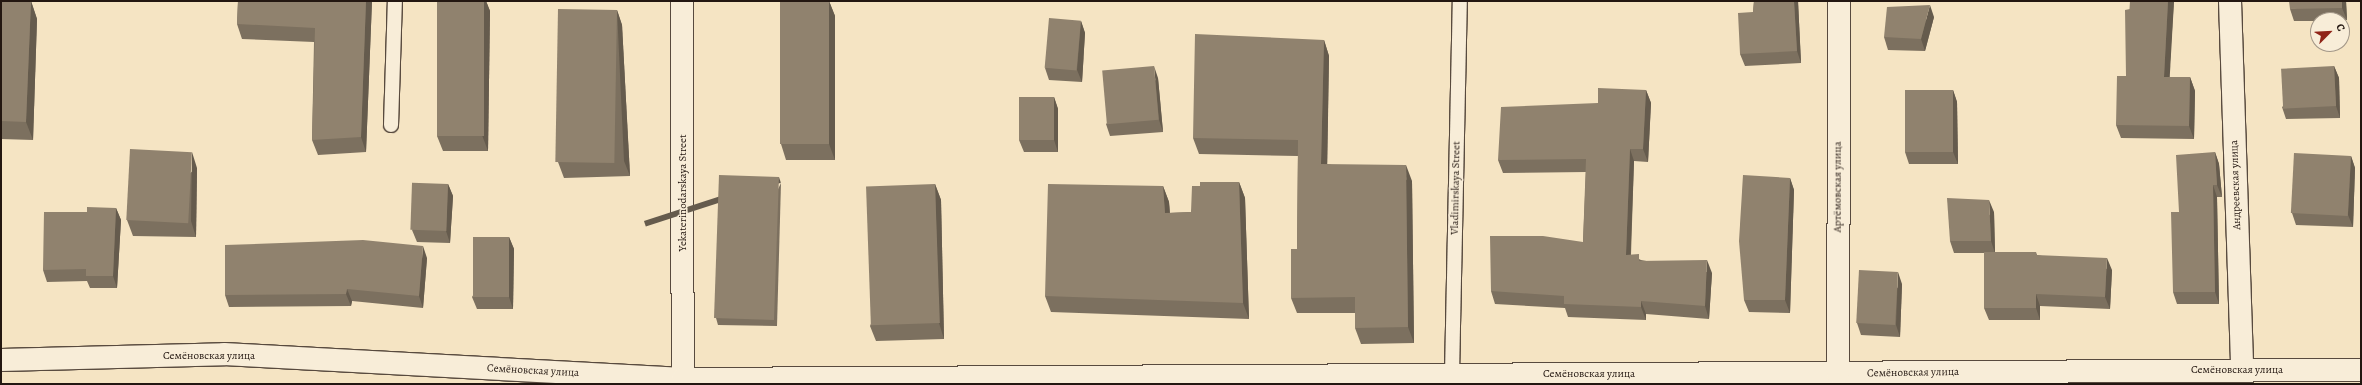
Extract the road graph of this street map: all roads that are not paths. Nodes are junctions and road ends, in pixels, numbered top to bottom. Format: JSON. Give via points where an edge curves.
{"nodes":[{"id":1,"x":395,"y":1,"type":"edge"},
{"id":2,"x":682,"y":1,"type":"edge"},
{"id":3,"x":1460,"y":1,"type":"edge"},
{"id":4,"x":1839,"y":1,"type":"edge"},
{"id":5,"x":2230,"y":1,"type":"edge"},
{"id":6,"x":391,"y":125,"type":"dead end"},
{"id":7,"x":1,"y":360,"type":"edge"},
{"id":8,"x":2242,"y":370,"type":"junction"},
{"id":9,"x":2361,"y":370,"type":"edge"},
{"id":10,"x":1838,"y":373,"type":"junction"},
{"id":11,"x":1452,"y":374,"type":"junction"},
{"id":12,"x":683,"y":382,"type":"edge"}],
"edges":[{"from":1,"to":6,"type":"lane"},
{"from":2,"to":12,"type":"street","name":"Yekaterinodarskaya Street"},
{"from":3,"to":11,"type":"lane","name":"Vladimirskaya Street"},
{"from":4,"to":10,"type":"street","name":"Артёмовская улица"},
{"from":5,"to":8,"type":"street","name":"Андреевская улица"},
{"from":7,"to":12,"type":"street","name":"Семёновская улица","via":[[224,354]]},
{"from":8,"to":9,"type":"street","name":"Семёновская улица"},
{"from":8,"to":10,"type":"street","name":"Семёновская улица"},
{"from":10,"to":11,"type":"street","name":"Семёновская улица"},
{"from":11,"to":12,"type":"street","name":"Семёновская улица"}]}
